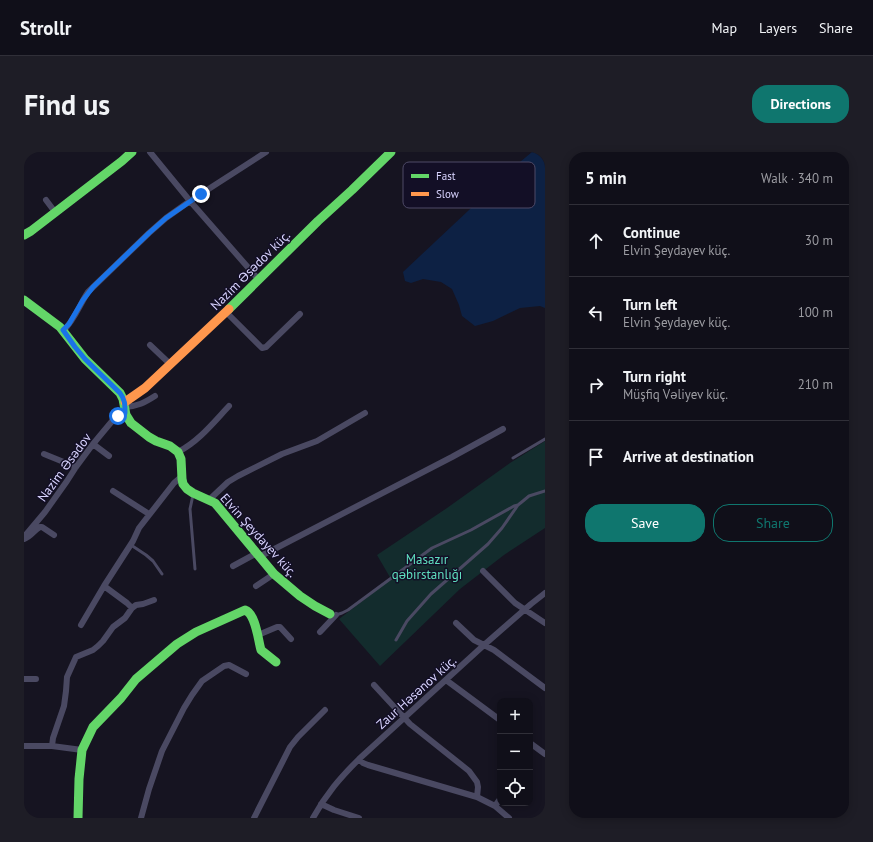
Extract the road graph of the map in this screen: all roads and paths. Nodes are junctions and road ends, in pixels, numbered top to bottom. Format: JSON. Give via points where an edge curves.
{"nodes":[{"id":1,"x":132,"y":152,"type":"edge"},
{"id":2,"x":150,"y":152,"type":"edge"},
{"id":3,"x":266,"y":152,"type":"edge"},
{"id":4,"x":391,"y":152,"type":"edge"},
{"id":5,"x":46,"y":200,"type":"dead end"},
{"id":6,"x":190,"y":201,"type":"junction"},
{"id":7,"x":55,"y":212,"type":"junction"},
{"id":8,"x":24,"y":235,"type":"edge"},
{"id":9,"x":259,"y":280,"type":"junction"},
{"id":10,"x":24,"y":300,"type":"edge"},
{"id":11,"x":226,"y":312,"type":"junction"},
{"id":12,"x":300,"y":314,"type":"dead end"},
{"id":13,"x":63,"y":330,"type":"junction"},
{"id":14,"x":150,"y":345,"type":"dead end"},
{"id":15,"x":170,"y":364,"type":"junction"},
{"id":16,"x":155,"y":396,"type":"dead end"},
{"id":17,"x":228,"y":406,"type":"dead end"},
{"id":18,"x":125,"y":407,"type":"junction"},
{"id":19,"x":364,"y":413,"type":"dead end"},
{"id":20,"x":503,"y":429,"type":"dead end"},
{"id":21,"x":545,"y":439,"type":"edge"},
{"id":22,"x":93,"y":444,"type":"junction"},
{"id":23,"x":178,"y":452,"type":"junction"},
{"id":24,"x":44,"y":454,"type":"dead end"},
{"id":25,"x":109,"y":456,"type":"dead end"},
{"id":26,"x":513,"y":458,"type":"dead end"},
{"id":27,"x":76,"y":467,"type":"junction"},
{"id":28,"x":181,"y":477,"type":"junction"},
{"id":29,"x":114,"y":491,"type":"dead end"},
{"id":30,"x":545,"y":491,"type":"edge"},
{"id":31,"x":194,"y":493,"type":"junction"},
{"id":32,"x":210,"y":499,"type":"junction"},
{"id":33,"x":518,"y":505,"type":"junction"},
{"id":34,"x":149,"y":514,"type":"junction"},
{"id":35,"x":54,"y":535,"type":"dead end"},
{"id":36,"x":24,"y":538,"type":"edge"},
{"id":37,"x":131,"y":545,"type":"junction"},
{"id":38,"x":258,"y":555,"type":"junction"},
{"id":39,"x":233,"y":566,"type":"dead end"},
{"id":40,"x":195,"y":569,"type":"dead end"},
{"id":41,"x":484,"y":571,"type":"dead end"},
{"id":42,"x":162,"y":574,"type":"dead end"},
{"id":43,"x":274,"y":574,"type":"junction"},
{"id":44,"x":104,"y":586,"type":"junction"},
{"id":45,"x":256,"y":586,"type":"dead end"},
{"id":46,"x":545,"y":593,"type":"edge"},
{"id":47,"x":154,"y":600,"type":"dead end"},
{"id":48,"x":132,"y":608,"type":"junction"},
{"id":49,"x":524,"y":610,"type":"junction"},
{"id":50,"x":333,"y":614,"type":"junction"},
{"id":51,"x":456,"y":623,"type":"dead end"},
{"id":52,"x":545,"y":623,"type":"edge"},
{"id":53,"x":81,"y":624,"type":"dead end"},
{"id":54,"x":320,"y":632,"type":"dead end"},
{"id":55,"x":258,"y":635,"type":"junction"},
{"id":56,"x":291,"y":639,"type":"dead end"},
{"id":57,"x":396,"y":640,"type":"dead end"},
{"id":58,"x":484,"y":645,"type":"junction"},
{"id":59,"x":276,"y":662,"type":"dead end"},
{"id":60,"x":246,"y":674,"type":"dead end"},
{"id":61,"x":24,"y":679,"type":"edge"},
{"id":62,"x":36,"y":679,"type":"dead end"},
{"id":63,"x":446,"y":680,"type":"junction"},
{"id":64,"x":374,"y":685,"type":"dead end"},
{"id":65,"x":545,"y":688,"type":"edge"},
{"id":66,"x":325,"y":710,"type":"dead end"},
{"id":67,"x":404,"y":718,"type":"junction"},
{"id":68,"x":497,"y":718,"type":"edge"},
{"id":69,"x":533,"y":745,"type":"edge"},
{"id":70,"x":24,"y":746,"type":"edge"},
{"id":71,"x":52,"y":746,"type":"junction"},
{"id":72,"x":82,"y":750,"type":"junction"},
{"id":73,"x":545,"y":754,"type":"edge"},
{"id":74,"x":359,"y":759,"type":"junction"},
{"id":75,"x":477,"y":797,"type":"junction"},
{"id":76,"x":497,"y":802,"type":"edge"},
{"id":77,"x":321,"y":804,"type":"junction"},
{"id":78,"x":494,"y":806,"type":"junction"},
{"id":79,"x":78,"y":818,"type":"edge"},
{"id":80,"x":141,"y":818,"type":"edge"},
{"id":81,"x":254,"y":818,"type":"edge"},
{"id":82,"x":313,"y":818,"type":"edge"},
{"id":83,"x":359,"y":818,"type":"edge"},
{"id":84,"x":509,"y":818,"type":"edge"}],
"edges":[{"from":1,"to":7,"type":"street"},
{"from":2,"to":6,"type":"street"},
{"from":3,"to":6,"type":"street"},
{"from":4,"to":9,"type":"street","name":"Nazim Əsədov küç."},
{"from":5,"to":7,"type":"street"},
{"from":6,"to":9,"type":"street"},
{"from":6,"to":13,"type":"street","via":[[149,233],[93,287]]},
{"from":7,"to":8,"type":"street"},
{"from":9,"to":11,"type":"street","name":"Nazim Əsədov küç."},
{"from":10,"to":13,"type":"street"},
{"from":11,"to":12,"type":"street","via":[[262,348]]},
{"from":11,"to":15,"type":"street","name":"Nazim Əsədov küç."},
{"from":13,"to":18,"type":"street","via":[[85,359],[120,393]]},
{"from":14,"to":15,"type":"street"},
{"from":15,"to":18,"type":"street","name":"Nazim Əsədov küç."},
{"from":16,"to":18,"type":"street","via":[[142,404]]},
{"from":17,"to":23,"type":"street","via":[[202,436]]},
{"from":18,"to":22,"type":"street","name":"Nazim Əsədov"},
{"from":18,"to":23,"type":"street","via":[[130,421],[143,434]]},
{"from":19,"to":32,"type":"street","via":[[317,441],[282,454],[238,476]]},
{"from":20,"to":38,"type":"street"},
{"from":21,"to":26,"type":"lane"},
{"from":22,"to":25,"type":"street"},
{"from":22,"to":27,"type":"street","name":"Nazim Əsədov"},
{"from":23,"to":28,"type":"street"},
{"from":24,"to":27,"type":"street"},
{"from":27,"to":36,"type":"street","name":"Nazim Əsədov"},
{"from":28,"to":31,"type":"street","name":"Elvin Şeydayev küç.","via":[[186,488]]},
{"from":28,"to":34,"type":"street"},
{"from":29,"to":34,"type":"street"},
{"from":30,"to":33,"type":"lane","via":[[529,496]]},
{"from":31,"to":32,"type":"street","name":"Elvin Şeydayev küç."},
{"from":31,"to":40,"type":"lane","via":[[190,509]]},
{"from":32,"to":38,"type":"street","name":"Elvin Şeydayev küç."},
{"from":33,"to":50,"type":"lane","via":[[432,548],[348,610]]},
{"from":33,"to":57,"type":"lane","via":[[488,544],[431,594],[407,621]]},
{"from":34,"to":37,"type":"street"},
{"from":35,"to":36,"type":"street","via":[[40,527]]},
{"from":37,"to":42,"type":"lane","via":[[150,558]]},
{"from":37,"to":44,"type":"street"},
{"from":38,"to":39,"type":"street"},
{"from":38,"to":43,"type":"street","name":"Elvin Şeydayev küç."},
{"from":41,"to":49,"type":"street"},
{"from":43,"to":45,"type":"street"},
{"from":43,"to":50,"type":"street","name":"Elvin Şeydayev küç.","via":[[300,596]]},
{"from":44,"to":48,"type":"street"},
{"from":44,"to":53,"type":"street"},
{"from":46,"to":49,"type":"street","name":"Zaur Həsənov küç."},
{"from":47,"to":48,"type":"street"},
{"from":48,"to":71,"type":"street","via":[[98,646],[76,657],[67,677],[64,706]]},
{"from":49,"to":52,"type":"street"},
{"from":49,"to":58,"type":"street","name":"Zaur Həsənov küç."},
{"from":50,"to":54,"type":"street"},
{"from":51,"to":58,"type":"street","via":[[474,640]]},
{"from":55,"to":56,"type":"street","via":[[280,627]]},
{"from":55,"to":59,"type":"street","via":[[261,650]]},
{"from":55,"to":72,"type":"street","via":[[250,614],[245,610],[187,637],[136,679],[93,727]]},
{"from":58,"to":63,"type":"street","name":"Zaur Həsənov küç."},
{"from":58,"to":65,"type":"street"},
{"from":60,"to":80,"type":"street","via":[[229,665],[202,681],[184,708],[162,750]]},
{"from":61,"to":62,"type":"street"},
{"from":63,"to":67,"type":"street","name":"Zaur Həsənov küç."},
{"from":63,"to":68,"type":"street"},
{"from":64,"to":67,"type":"street"},
{"from":66,"to":81,"type":"street","via":[[290,747]]},
{"from":67,"to":74,"type":"street","name":"Zaur Həsənov küç."},
{"from":67,"to":75,"type":"street","via":[[469,771],[477,782]]},
{"from":69,"to":73,"type":"street"},
{"from":70,"to":71,"type":"street"},
{"from":71,"to":72,"type":"street"},
{"from":72,"to":79,"type":"street"},
{"from":74,"to":75,"type":"street","via":[[368,765]]},
{"from":74,"to":77,"type":"street","name":"Zaur Həsənov küç.","via":[[334,785]]},
{"from":75,"to":78,"type":"street"},
{"from":76,"to":78,"type":"street"},
{"from":77,"to":82,"type":"street","name":"Zaur Həsənov küç."},
{"from":77,"to":83,"type":"street"},
{"from":78,"to":84,"type":"street"}]}
